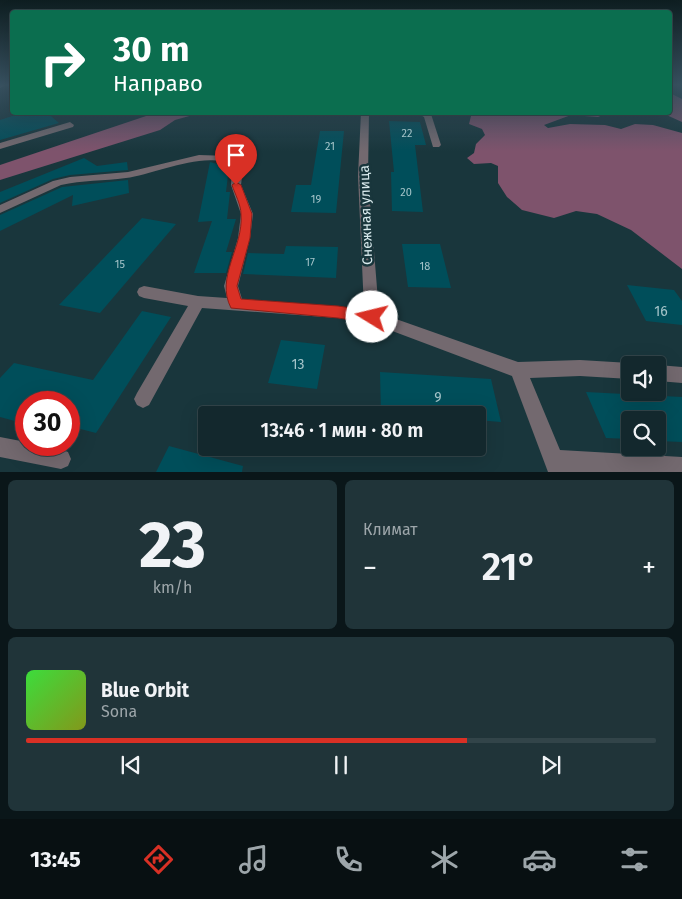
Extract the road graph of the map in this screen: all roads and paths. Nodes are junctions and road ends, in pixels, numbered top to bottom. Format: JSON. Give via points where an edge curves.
{"nodes":[{"id":1,"x":365,"y":115,"type":"edge"},
{"id":2,"x":426,"y":115,"type":"edge"},
{"id":3,"x":70,"y":125,"type":"dead end"},
{"id":4,"x":436,"y":145,"type":"dead end"},
{"id":5,"x":0,"y":146,"type":"edge"},
{"id":6,"x":0,"y":209,"type":"edge"},
{"id":7,"x":144,"y":292,"type":"dead end"},
{"id":8,"x":198,"y":302,"type":"junction"},
{"id":9,"x":236,"y":304,"type":"junction"},
{"id":10,"x":372,"y":317,"type":"junction"},
{"id":11,"x":518,"y":370,"type":"junction"},
{"id":12,"x":621,"y":371,"type":"edge"},
{"id":13,"x":666,"y":374,"type":"edge"},
{"id":14,"x":682,"y":375,"type":"edge"},
{"id":15,"x":143,"y":399,"type":"dead end"},
{"id":16,"x":0,"y":447,"type":"edge"},
{"id":17,"x":61,"y":459,"type":"dead end"},
{"id":18,"x":557,"y":466,"type":"edge"},
{"id":19,"x":682,"y":467,"type":"edge"}],
"edges":[{"from":1,"to":10,"type":"street","name":"Снежная улица","via":[[363,176]]},
{"from":2,"to":4,"type":"street"},
{"from":3,"to":5,"type":"street"},
{"from":6,"to":9,"type":"street","via":[[70,180],[145,172],[200,158],[227,158],[238,169],[236,185],[247,214],[231,286]]},
{"from":7,"to":8,"type":"street"},
{"from":8,"to":9,"type":"street"},
{"from":8,"to":15,"type":"street"},
{"from":9,"to":10,"type":"street"},
{"from":10,"to":11,"type":"street"},
{"from":11,"to":12,"type":"street","via":[[580,368]]},
{"from":11,"to":18,"type":"street"},
{"from":13,"to":14,"type":"street"},
{"from":16,"to":17,"type":"street"},
{"from":18,"to":19,"type":"street"}]}
